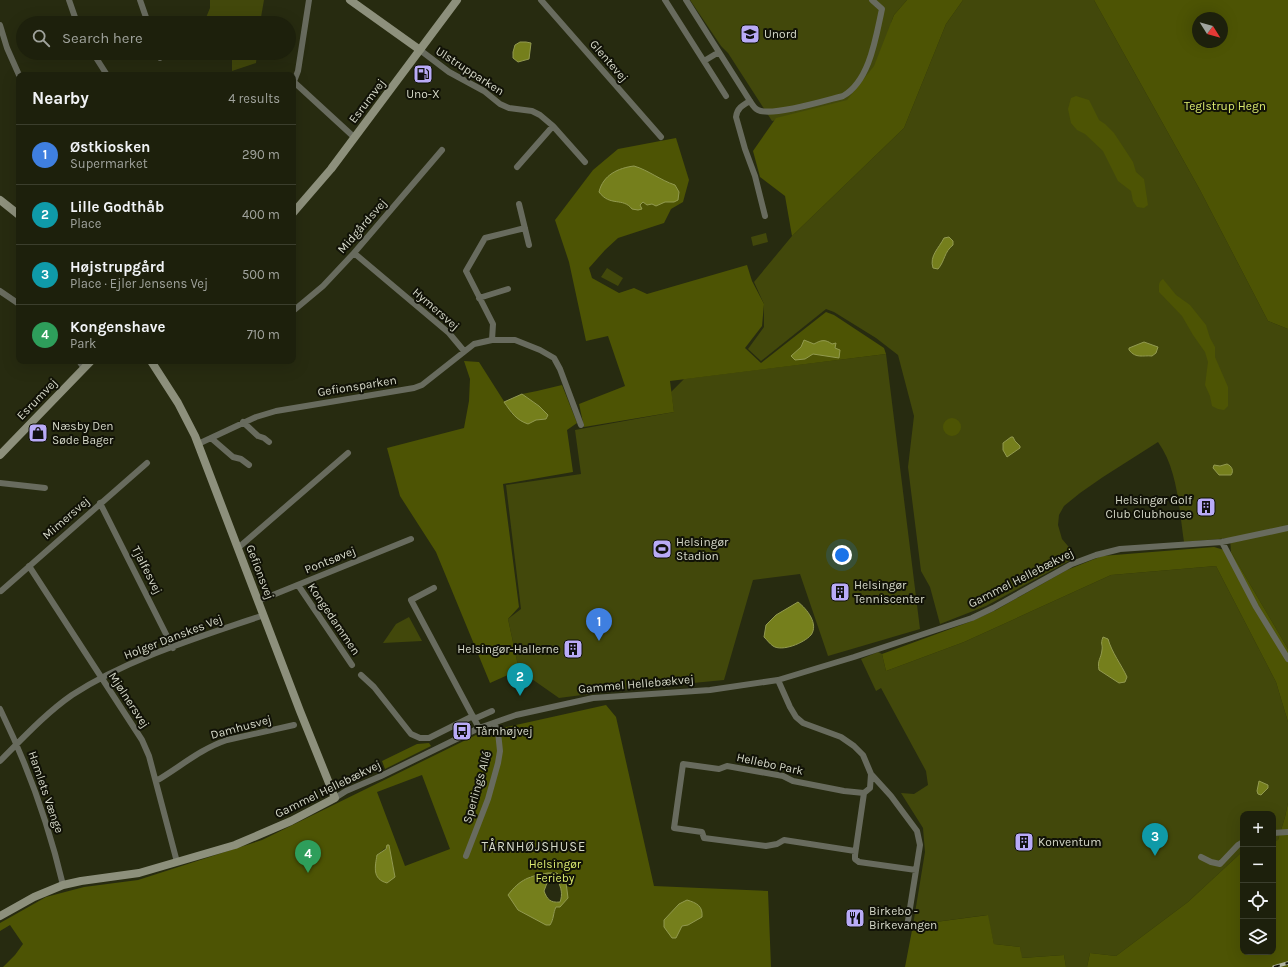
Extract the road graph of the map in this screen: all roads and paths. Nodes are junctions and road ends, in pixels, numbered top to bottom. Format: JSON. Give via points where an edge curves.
{"nodes":[{"id":1,"x":70,"y":0,"type":"edge"},
{"id":2,"x":140,"y":0,"type":"edge"},
{"id":3,"x":310,"y":0,"type":"edge"},
{"id":4,"x":350,"y":0,"type":"edge"},
{"id":5,"x":458,"y":0,"type":"edge"},
{"id":6,"x":541,"y":0,"type":"edge"},
{"id":7,"x":665,"y":0,"type":"edge"},
{"id":8,"x":686,"y":0,"type":"edge"},
{"id":9,"x":872,"y":0,"type":"edge"},
{"id":10,"x":75,"y":16,"type":"edge"},
{"id":11,"x":146,"y":16,"type":"edge"},
{"id":12,"x":0,"y":25,"type":"edge"},
{"id":13,"x":420,"y":50,"type":"junction"},
{"id":14,"x":719,"y":52,"type":"junction"},
{"id":15,"x":97,"y":60,"type":"edge"},
{"id":16,"x":704,"y":61,"type":"junction"},
{"id":17,"x":18,"y":72,"type":"edge"},
{"id":18,"x":105,"y":72,"type":"edge"},
{"id":19,"x":296,"y":77,"type":"edge"},
{"id":20,"x":296,"y":85,"type":"edge"},
{"id":21,"x":726,"y":96,"type":"dead end"},
{"id":22,"x":750,"y":101,"type":"junction"},
{"id":23,"x":553,"y":126,"type":"junction"},
{"id":24,"x":661,"y":137,"type":"dead end"},
{"id":25,"x":355,"y":138,"type":"junction"},
{"id":26,"x":442,"y":150,"type":"dead end"},
{"id":27,"x":585,"y":162,"type":"dead end"},
{"id":28,"x":517,"y":167,"type":"dead end"},
{"id":29,"x":0,"y":200,"type":"edge"},
{"id":30,"x":519,"y":204,"type":"dead end"},
{"id":31,"x":296,"y":209,"type":"edge"},
{"id":32,"x":16,"y":213,"type":"edge"},
{"id":33,"x":766,"y":216,"type":"dead end"},
{"id":34,"x":525,"y":228,"type":"junction"},
{"id":35,"x":529,"y":245,"type":"dead end"},
{"id":36,"x":354,"y":253,"type":"junction"},
{"id":37,"x":508,"y":289,"type":"dead end"},
{"id":38,"x":0,"y":291,"type":"edge"},
{"id":39,"x":479,"y":298,"type":"junction"},
{"id":40,"x":16,"y":302,"type":"edge"},
{"id":41,"x":296,"y":308,"type":"edge"},
{"id":42,"x":492,"y":340,"type":"junction"},
{"id":43,"x":464,"y":351,"type":"junction"},
{"id":44,"x":82,"y":364,"type":"edge"},
{"id":45,"x":153,"y":364,"type":"edge"},
{"id":46,"x":243,"y":422,"type":"junction"},
{"id":47,"x":580,"y":426,"type":"dead end"},
{"id":48,"x":211,"y":438,"type":"junction"},
{"id":49,"x":269,"y":442,"type":"dead end"},
{"id":50,"x":198,"y":444,"type":"junction"},
{"id":51,"x":348,"y":453,"type":"dead end"},
{"id":52,"x":0,"y":455,"type":"edge"},
{"id":53,"x":147,"y":463,"type":"dead end"},
{"id":54,"x":249,"y":465,"type":"dead end"},
{"id":55,"x":0,"y":483,"type":"edge"},
{"id":56,"x":45,"y":488,"type":"dead end"},
{"id":57,"x":100,"y":503,"type":"junction"},
{"id":58,"x":1288,"y":528,"type":"edge"},
{"id":59,"x":411,"y":539,"type":"dead end"},
{"id":60,"x":1222,"y":542,"type":"junction"},
{"id":61,"x":238,"y":548,"type":"junction"},
{"id":62,"x":29,"y":566,"type":"junction"},
{"id":63,"x":298,"y":585,"type":"junction"},
{"id":64,"x":434,"y":588,"type":"dead end"},
{"id":65,"x":1,"y":591,"type":"edge"},
{"id":66,"x":258,"y":601,"type":"junction"},
{"id":67,"x":264,"y":614,"type":"junction"},
{"id":68,"x":173,"y":648,"type":"junction"},
{"id":69,"x":1288,"y":660,"type":"edge"},
{"id":70,"x":352,"y":665,"type":"dead end"},
{"id":71,"x":361,"y":675,"type":"dead end"},
{"id":72,"x":102,"y":678,"type":"junction"},
{"id":73,"x":778,"y":680,"type":"junction"},
{"id":74,"x":0,"y":709,"type":"edge"},
{"id":75,"x":492,"y":711,"type":"dead end"},
{"id":76,"x":474,"y":718,"type":"junction"},
{"id":77,"x":494,"y":723,"type":"junction"},
{"id":78,"x":294,"y":725,"type":"dead end"},
{"id":79,"x":479,"y":728,"type":"junction"},
{"id":80,"x":17,"y":744,"type":"junction"},
{"id":81,"x":0,"y":761,"type":"edge"},
{"id":82,"x":871,"y":774,"type":"junction"},
{"id":83,"x":156,"y":780,"type":"junction"},
{"id":84,"x":864,"y":793,"type":"junction"},
{"id":85,"x":335,"y":798,"type":"junction"},
{"id":86,"x":1288,"y":832,"type":"edge"},
{"id":87,"x":1276,"y":833,"type":"edge"},
{"id":88,"x":1240,"y":844,"type":"edge"},
{"id":89,"x":855,"y":851,"type":"junction"},
{"id":90,"x":466,"y":856,"type":"dead end"},
{"id":91,"x":1201,"y":857,"type":"dead end"},
{"id":92,"x":177,"y":862,"type":"junction"},
{"id":93,"x":916,"y":870,"type":"junction"},
{"id":94,"x":63,"y":885,"type":"junction"},
{"id":95,"x":0,"y":916,"type":"edge"},
{"id":96,"x":907,"y":927,"type":"dead end"}],
"edges":[{"from":1,"to":10,"type":"street"},
{"from":2,"to":11,"type":"street"},
{"from":3,"to":19,"type":"street"},
{"from":4,"to":13,"type":"main road"},
{"from":5,"to":13,"type":"main road","name":"Esrumvej"},
{"from":6,"to":24,"type":"street","name":"Glentevej"},
{"from":7,"to":16,"type":"street"},
{"from":8,"to":14,"type":"street"},
{"from":9,"to":22,"type":"street","via":[[882,9],[871,59],[865,72],[849,92],[844,96],[787,110],[765,112],[754,107]]},
{"from":12,"to":17,"type":"street"},
{"from":13,"to":23,"type":"street","name":"Ulstrupparken","via":[[449,72],[500,104],[532,111]]},
{"from":13,"to":25,"type":"main road","name":"Esrumvej"},
{"from":14,"to":16,"type":"street"},
{"from":14,"to":22,"type":"street"},
{"from":15,"to":18,"type":"street"},
{"from":16,"to":21,"type":"street"},
{"from":20,"to":25,"type":"street"},
{"from":22,"to":33,"type":"street","via":[[739,108],[736,117]]},
{"from":23,"to":27,"type":"street","name":"Ulstrupparken"},
{"from":23,"to":28,"type":"street"},
{"from":25,"to":31,"type":"main road","name":"Esrumvej"},
{"from":26,"to":36,"type":"street","name":"Midgårdsvej"},
{"from":29,"to":32,"type":"main road"},
{"from":30,"to":34,"type":"street"},
{"from":34,"to":35,"type":"street"},
{"from":34,"to":39,"type":"street","via":[[485,238],[466,271]]},
{"from":36,"to":41,"type":"street","name":"Midgårdsvej","via":[[323,286]]},
{"from":36,"to":43,"type":"street","name":"Hymersvej","via":[[449,333]]},
{"from":37,"to":39,"type":"street"},
{"from":38,"to":40,"type":"street"},
{"from":39,"to":42,"type":"street","via":[[493,324]]},
{"from":42,"to":43,"type":"street","via":[[474,344]]},
{"from":42,"to":47,"type":"street","via":[[515,340],[554,358]]},
{"from":43,"to":46,"type":"street","name":"Gefionsparken","via":[[429,381],[414,388],[276,411]]},
{"from":44,"to":52,"type":"main road","name":"Esrumvej"},
{"from":45,"to":50,"type":"main road","name":"Gefionsvej","via":[[178,403]]},
{"from":46,"to":48,"type":"street","name":"Gefionsparken"},
{"from":46,"to":49,"type":"street"},
{"from":48,"to":50,"type":"street","name":"Gefionsparken"},
{"from":48,"to":54,"type":"street","via":[[233,457]]},
{"from":50,"to":61,"type":"main road","name":"Gefionsvej"},
{"from":51,"to":61,"type":"street"},
{"from":53,"to":57,"type":"street","name":"Mimersvej"},
{"from":55,"to":56,"type":"street"},
{"from":57,"to":62,"type":"street","name":"Mimersvej"},
{"from":57,"to":68,"type":"street","name":"Tjalfesvej"},
{"from":58,"to":60,"type":"street","name":"Gammel Hellebækvej"},
{"from":59,"to":63,"type":"street","name":"Pontsøvej"},
{"from":60,"to":69,"type":"street","via":[[1256,607]]},
{"from":60,"to":73,"type":"street","name":"Gammel Hellebækvej","via":[[1120,549],[1096,555],[1072,564],[972,618]]},
{"from":61,"to":66,"type":"main road","name":"Gefionsvej"},
{"from":62,"to":65,"type":"street","name":"Mimersvej"},
{"from":62,"to":72,"type":"street","name":"Mjølnersvej"},
{"from":63,"to":66,"type":"street","name":"Pontsøvej"},
{"from":63,"to":70,"type":"street","name":"Kongedammen"},
{"from":64,"to":76,"type":"street","via":[[411,600]]},
{"from":66,"to":67,"type":"main road","name":"Gefionsvej"},
{"from":67,"to":68,"type":"street","name":"Holger Danskes Vej"},
{"from":67,"to":85,"type":"main road","name":"Gefionsvej"},
{"from":68,"to":72,"type":"street","name":"Holger Danskes Vej"},
{"from":71,"to":76,"type":"street","via":[[412,734],[420,738],[429,738]]},
{"from":72,"to":80,"type":"street","name":"Holger Danskes Vej","via":[[56,708]]},
{"from":72,"to":83,"type":"street","name":"Mjølnersvej","via":[[142,740]]},
{"from":73,"to":77,"type":"street","name":"Gammel Hellebækvej","via":[[710,690],[593,698],[516,715]]},
{"from":73,"to":82,"type":"street","via":[[796,717],[803,723],[841,737],[854,746],[863,755]]},
{"from":74,"to":80,"type":"street","name":"Hamlets Vænge"},
{"from":75,"to":76,"type":"street"},
{"from":76,"to":79,"type":"street"},
{"from":77,"to":79,"type":"street","name":"Gammel Hellebækvej"},
{"from":77,"to":90,"type":"street","name":"Sperlings Allé","via":[[498,732],[500,751],[498,763],[488,799]]},
{"from":78,"to":83,"type":"street","name":"Damhusvej","via":[[218,743]]},
{"from":79,"to":85,"type":"street","name":"Gammel Hellebækvej"},
{"from":80,"to":81,"type":"street","name":"Holger Danskes Vej"},
{"from":80,"to":94,"type":"street","name":"Hamlets Vænge","via":[[56,853]]},
{"from":82,"to":84,"type":"street","via":[[870,788]]},
{"from":82,"to":93,"type":"street","via":[[917,831],[920,845]]},
{"from":83,"to":92,"type":"street","name":"Mjølnersvej"},
{"from":84,"to":89,"type":"street"},
{"from":84,"to":89,"type":"street","name":"Hellebo Park","via":[[727,766],[719,769],[683,764],[674,828],[702,832],[704,838],[766,846],[784,840]]},
{"from":85,"to":92,"type":"main road","name":"Gammel Hellebækvej","via":[[256,837]]},
{"from":86,"to":87,"type":"street"},
{"from":88,"to":91,"type":"street","via":[[1220,864]]},
{"from":89,"to":93,"type":"street","via":[[855,860],[859,862]]},
{"from":92,"to":94,"type":"main road","name":"Gammel Hellebækvej","via":[[139,872]]},
{"from":93,"to":96,"type":"street"},
{"from":94,"to":95,"type":"main road","name":"Gammel Hellebækvej","via":[[34,897]]}]}
